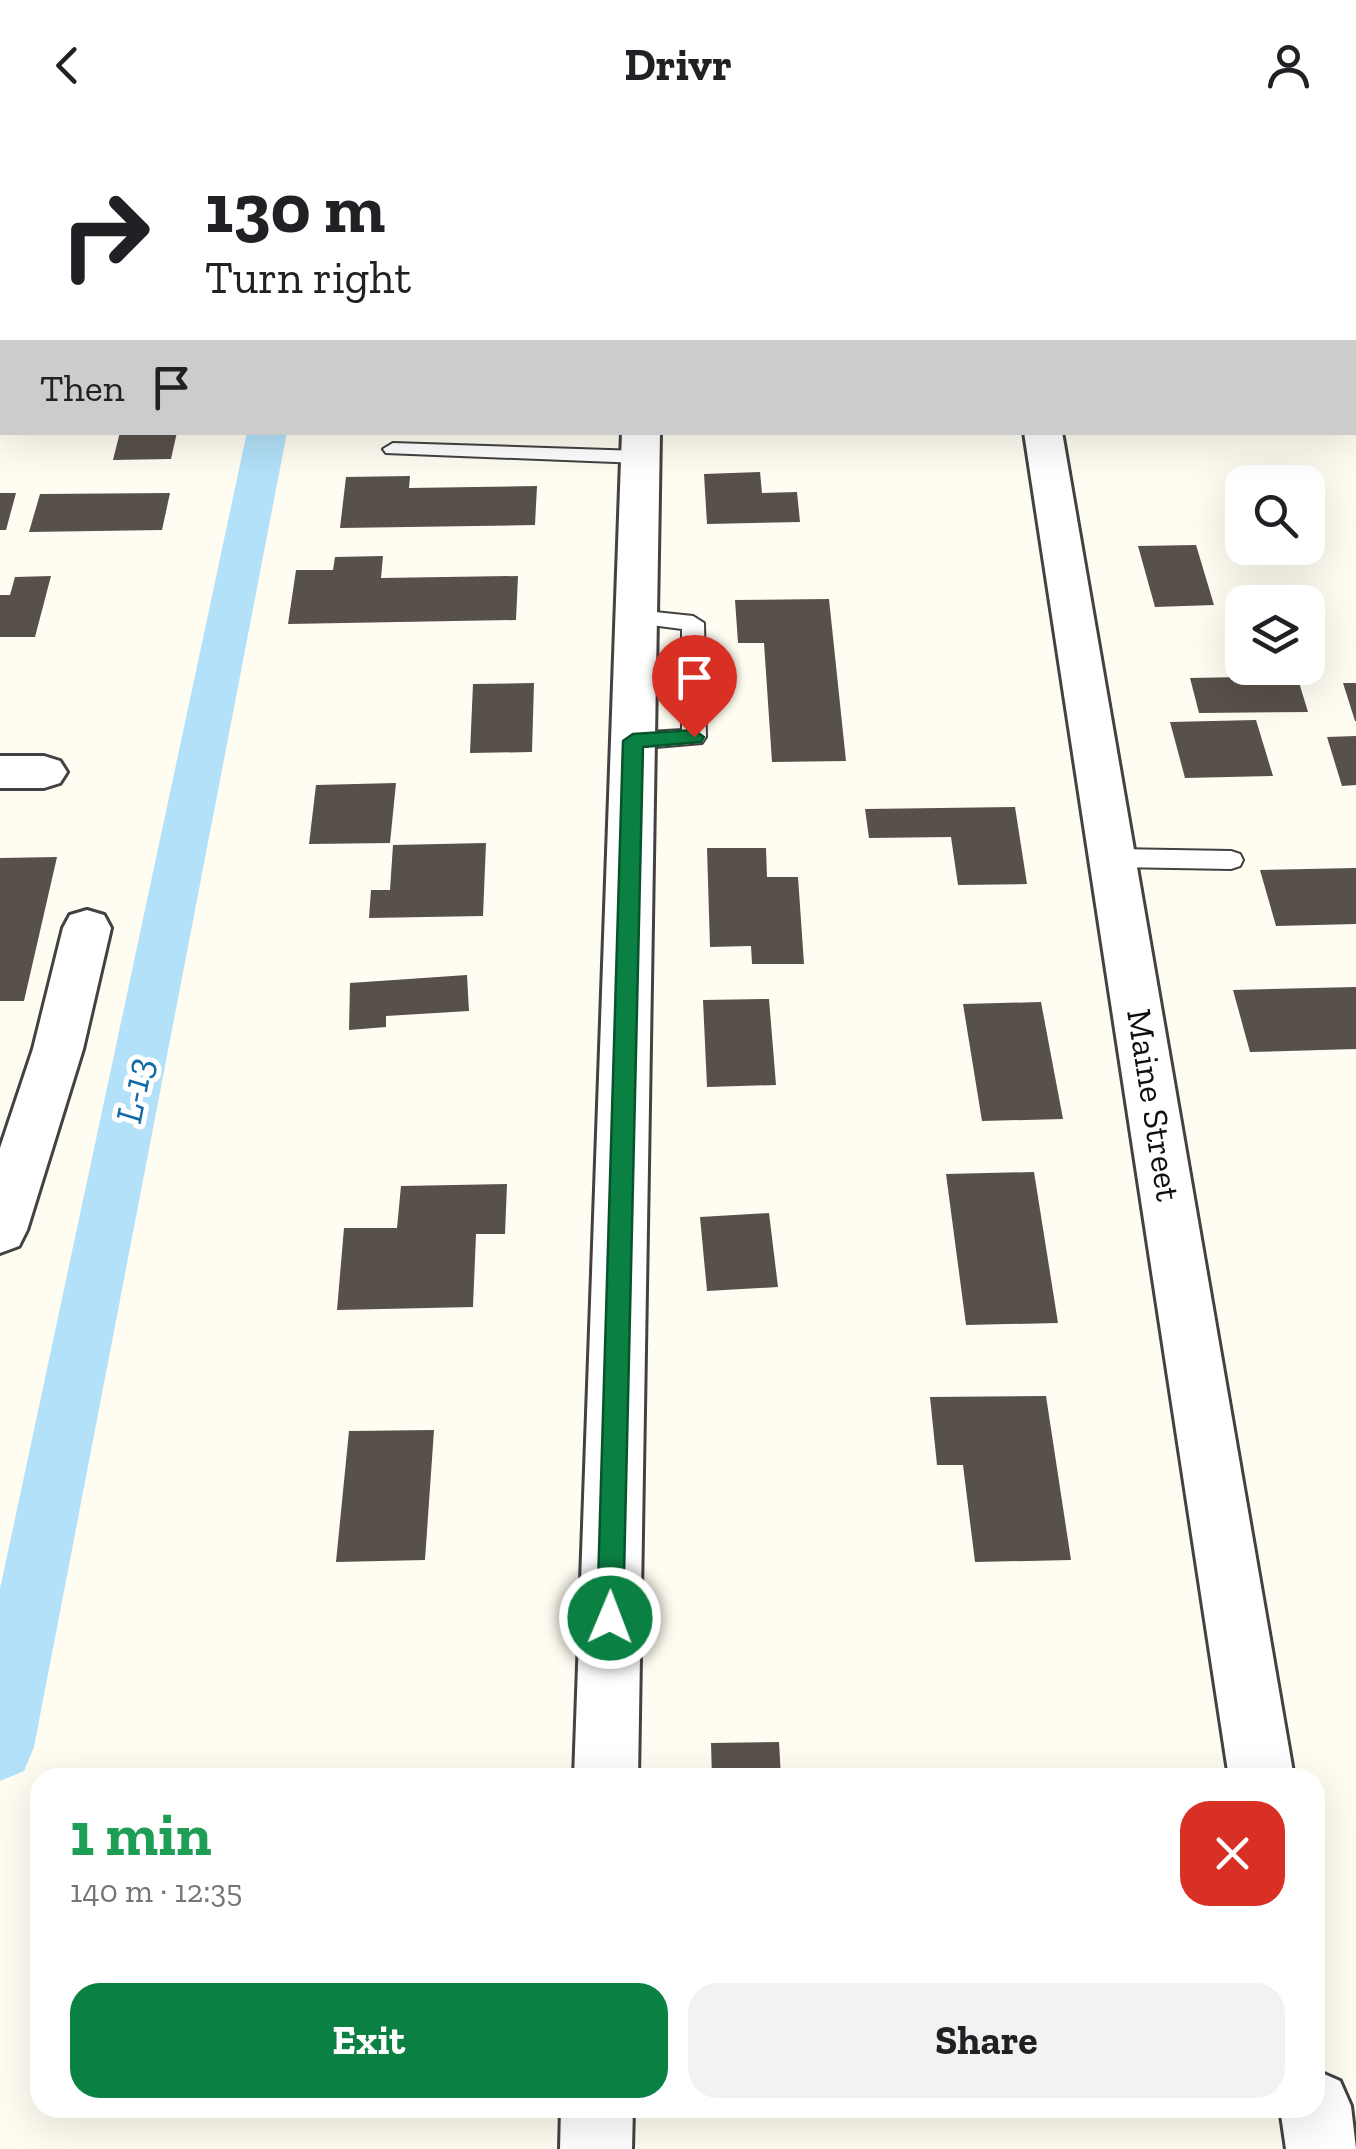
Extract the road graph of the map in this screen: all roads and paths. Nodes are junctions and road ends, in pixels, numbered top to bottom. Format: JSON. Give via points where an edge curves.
{"nodes":[{"id":1,"x":1044,"y":435,"type":"edge"},
{"id":2,"x":641,"y":445,"type":"edge"},
{"id":3,"x":393,"y":449,"type":"dead end"},
{"id":4,"x":1114,"y":858,"type":"junction"},
{"id":5,"x":1232,"y":860,"type":"dead end"},
{"id":6,"x":88,"y":928,"type":"dead end"},
{"id":7,"x":0,"y":1230,"type":"edge"},
{"id":8,"x":606,"y":1768,"type":"edge"},
{"id":9,"x":1260,"y":1768,"type":"edge"},
{"id":10,"x":597,"y":2118,"type":"edge"},
{"id":11,"x":1317,"y":2118,"type":"edge"},
{"id":12,"x":596,"y":2149,"type":"edge"},
{"id":13,"x":1322,"y":2149,"type":"edge"}],
"edges":[{"from":1,"to":4,"type":"street","name":"Maine Street"},
{"from":2,"to":3,"type":"lane"},
{"from":2,"to":8,"type":"street"},
{"from":4,"to":5,"type":"lane"},
{"from":4,"to":9,"type":"street","name":"Maine Street"},
{"from":6,"to":7,"type":"street","via":[[58,1049]]},
{"from":10,"to":12,"type":"street"},
{"from":11,"to":13,"type":"street"}]}
